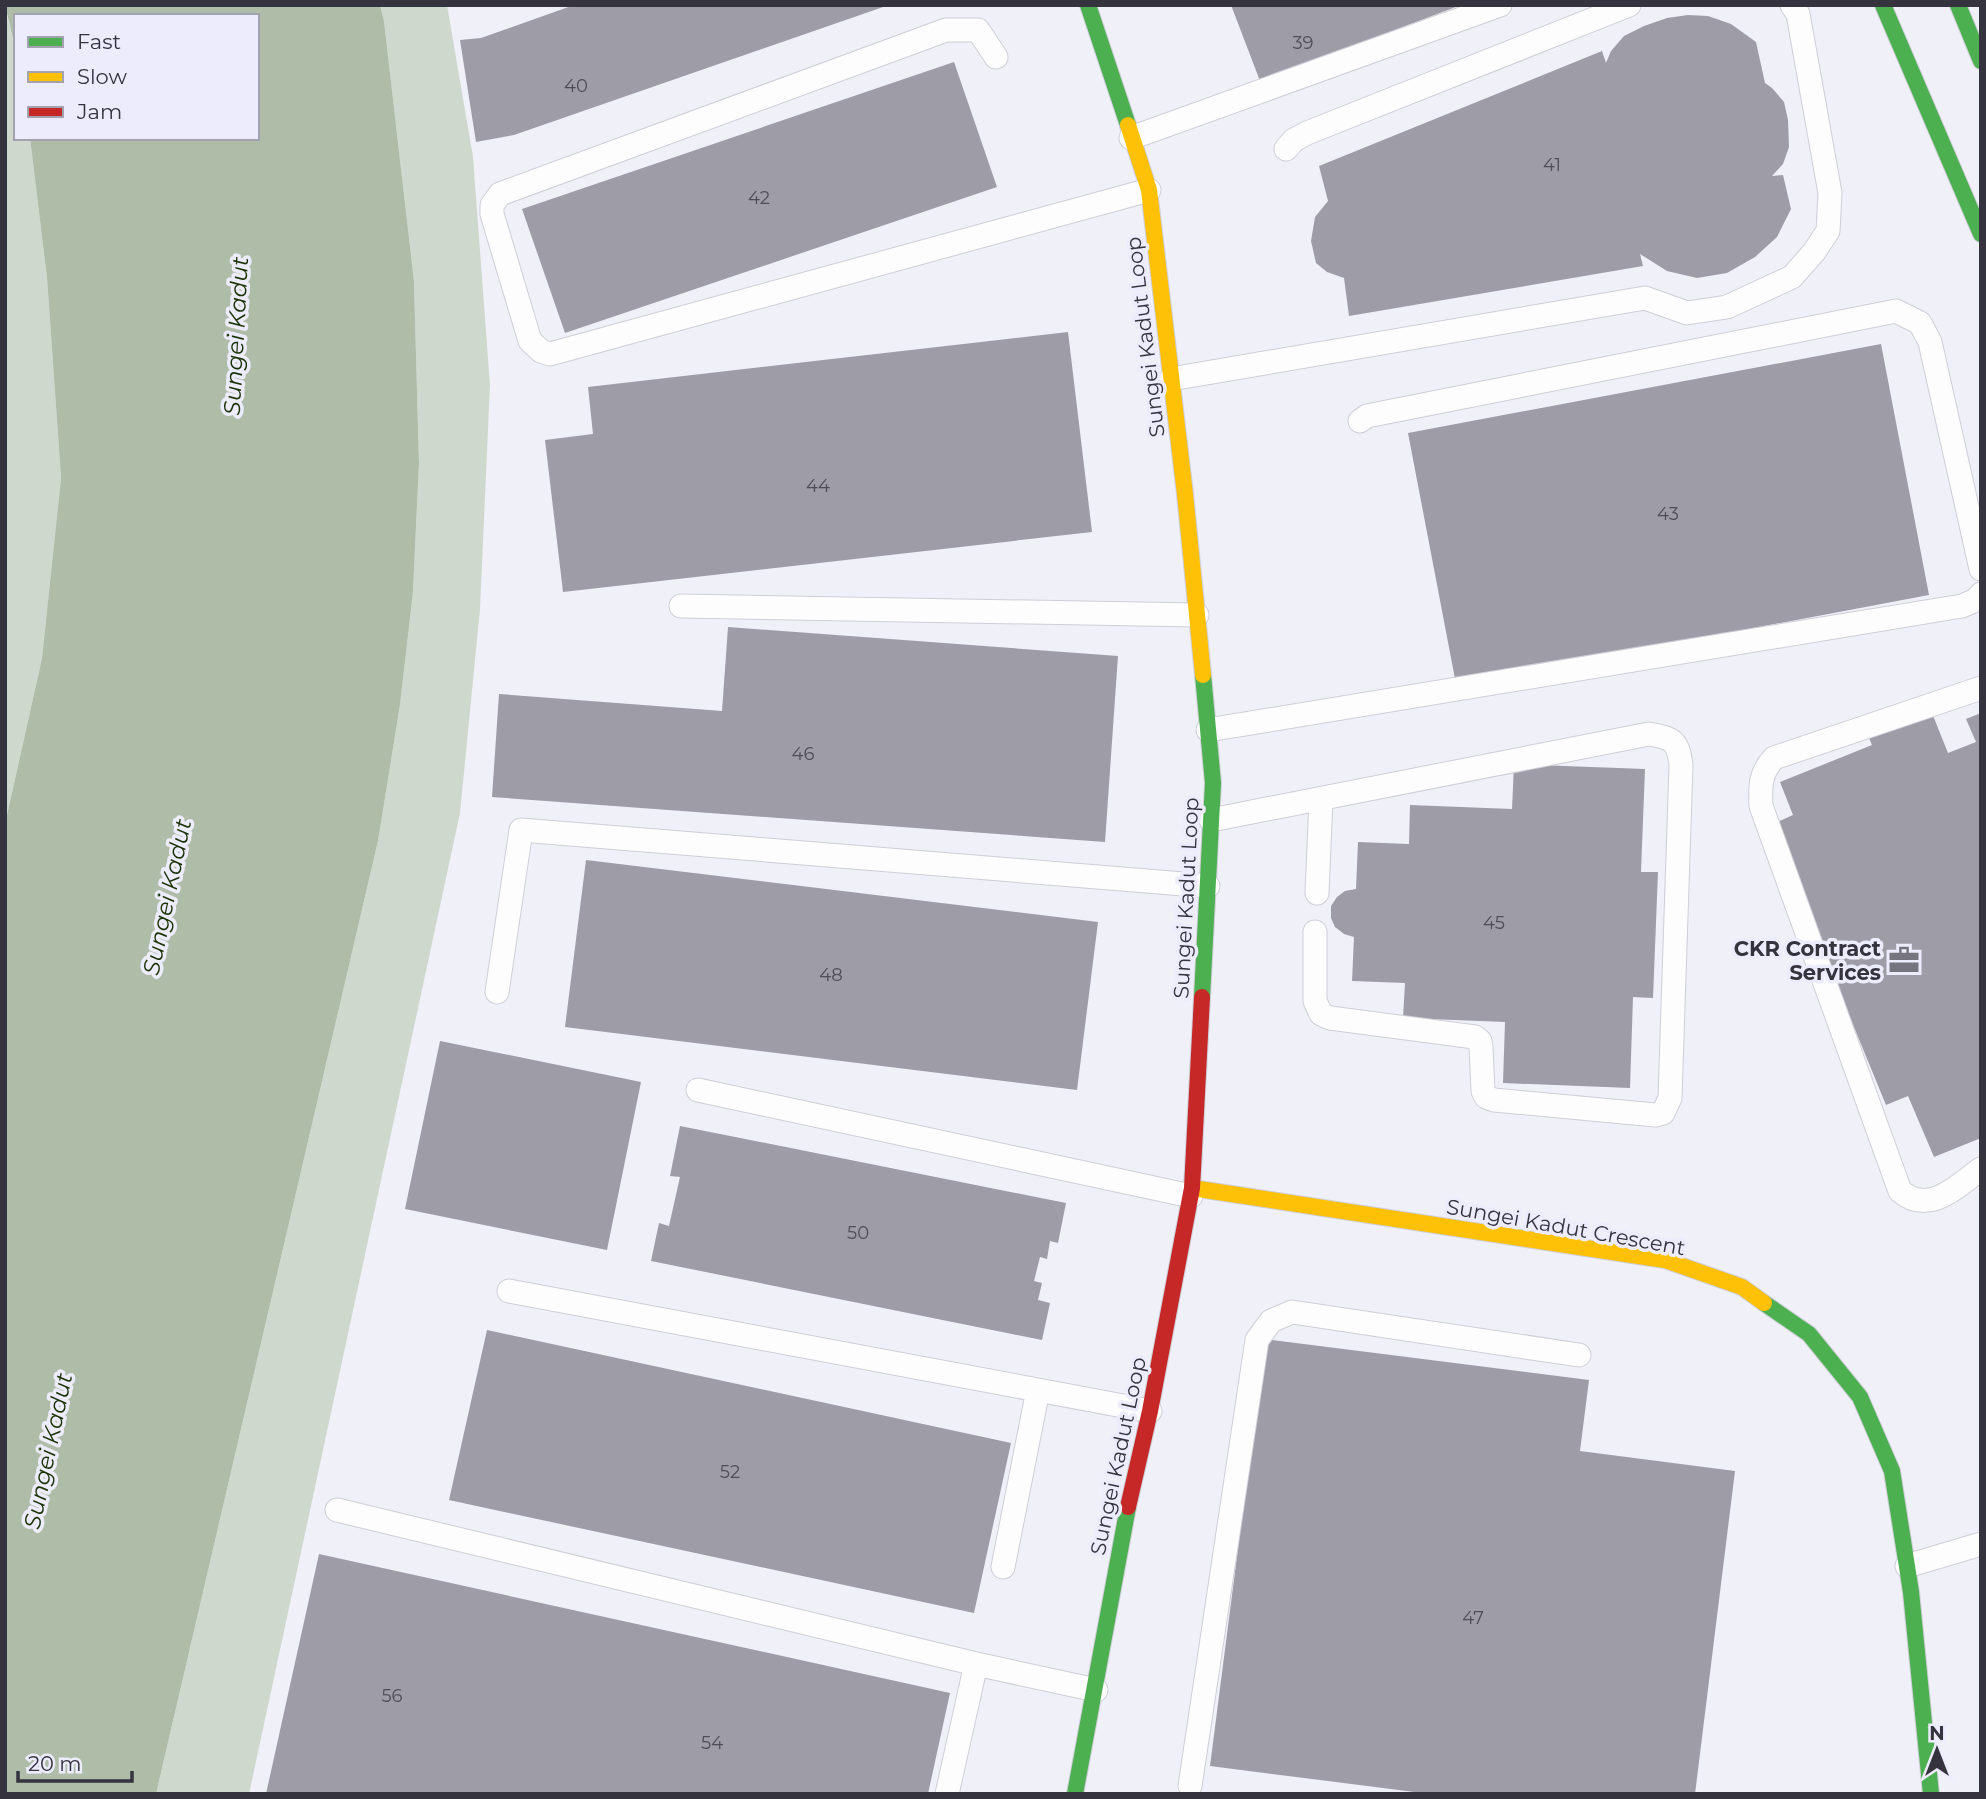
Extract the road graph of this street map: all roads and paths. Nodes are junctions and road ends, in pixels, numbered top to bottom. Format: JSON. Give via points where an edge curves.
{"nodes":[{"id":1,"x":1088,"y":5,"type":"edge"},
{"id":2,"x":1500,"y":5,"type":"edge"},
{"id":3,"x":1629,"y":5,"type":"edge"},
{"id":4,"x":1792,"y":5,"type":"edge"},
{"id":5,"x":1883,"y":5,"type":"edge"},
{"id":6,"x":1958,"y":5,"type":"edge"},
{"id":7,"x":996,"y":57,"type":"dead end"},
{"id":8,"x":1981,"y":61,"type":"edge"},
{"id":9,"x":1131,"y":138,"type":"junction"},
{"id":10,"x":1286,"y":149,"type":"dead end"},
{"id":11,"x":1149,"y":190,"type":"junction"},
{"id":12,"x":1981,"y":234,"type":"edge"},
{"id":13,"x":1171,"y":379,"type":"junction"},
{"id":14,"x":1360,"y":421,"type":"dead end"},
{"id":15,"x":1981,"y":569,"type":"edge"},
{"id":16,"x":1981,"y":594,"type":"edge"},
{"id":17,"x":681,"y":606,"type":"dead end"},
{"id":18,"x":1197,"y":615,"type":"junction"},
{"id":19,"x":1981,"y":688,"type":"edge"},
{"id":20,"x":1208,"y":730,"type":"junction"},
{"id":21,"x":1321,"y":799,"type":"junction"},
{"id":22,"x":1211,"y":820,"type":"junction"},
{"id":23,"x":1208,"y":886,"type":"junction"},
{"id":24,"x":1317,"y":892,"type":"dead end"},
{"id":25,"x":1315,"y":932,"type":"dead end"},
{"id":26,"x":497,"y":992,"type":"dead end"},
{"id":27,"x":698,"y":1090,"type":"dead end"},
{"id":28,"x":1981,"y":1169,"type":"edge"},
{"id":29,"x":1192,"y":1192,"type":"junction"},
{"id":30,"x":509,"y":1291,"type":"dead end"},
{"id":31,"x":1579,"y":1355,"type":"dead end"},
{"id":32,"x":1038,"y":1390,"type":"junction"},
{"id":33,"x":1150,"y":1411,"type":"junction"},
{"id":34,"x":337,"y":1510,"type":"dead end"},
{"id":35,"x":1981,"y":1544,"type":"edge"},
{"id":36,"x":1908,"y":1566,"type":"junction"},
{"id":37,"x":1003,"y":1567,"type":"dead end"},
{"id":38,"x":976,"y":1664,"type":"junction"},
{"id":39,"x":1096,"y":1690,"type":"junction"},
{"id":40,"x":1190,"y":1786,"type":"dead end"},
{"id":41,"x":947,"y":1794,"type":"edge"},
{"id":42,"x":1075,"y":1794,"type":"edge"},
{"id":43,"x":1931,"y":1794,"type":"edge"}],
"edges":[{"from":1,"to":9,"type":"street","name":"Sungei Kadut Loop"},
{"from":2,"to":9,"type":"lane"},
{"from":3,"to":10,"type":"lane","via":[[1307,133]]},
{"from":4,"to":13,"type":"lane","via":[[1798,14],[1830,193],[1828,232],[1791,277],[1727,307],[1687,313],[1645,298]]},
{"from":5,"to":12,"type":"street"},
{"from":6,"to":8,"type":"street"},
{"from":7,"to":11,"type":"lane","via":[[978,30],[946,30],[500,194],[492,214],[530,341],[550,354]]},
{"from":9,"to":11,"type":"street","name":"Sungei Kadut Loop"},
{"from":11,"to":13,"type":"street","name":"Sungei Kadut Loop"},
{"from":13,"to":18,"type":"street","name":"Sungei Kadut Loop"},
{"from":14,"to":15,"type":"lane","via":[[1896,311],[1920,323],[1930,342]]},
{"from":16,"to":20,"type":"lane","via":[[1962,606]]},
{"from":17,"to":18,"type":"lane"},
{"from":18,"to":20,"type":"street","name":"Sungei Kadut Loop"},
{"from":19,"to":28,"type":"lane","via":[[1774,758],[1763,769],[1760,783],[1761,806],[1900,1191],[1918,1202],[1939,1199]]},
{"from":20,"to":22,"type":"street","name":"Sungei Kadut Loop"},
{"from":21,"to":22,"type":"lane"},
{"from":21,"to":24,"type":"lane"},
{"from":21,"to":25,"type":"lane","via":[[1649,734],[1674,741],[1681,765],[1668,1105],[1663,1113],[1654,1115],[1486,1097],[1480,1041],[1475,1037],[1321,1014],[1315,1001]]},
{"from":22,"to":23,"type":"street","name":"Sungei Kadut Loop"},
{"from":23,"to":26,"type":"lane","via":[[522,830]]},
{"from":23,"to":29,"type":"street","name":"Sungei Kadut Loop"},
{"from":27,"to":29,"type":"lane"},
{"from":29,"to":33,"type":"street","name":"Sungei Kadut Loop"},
{"from":29,"to":36,"type":"street","name":"Sungei Kadut Crescent","via":[[1665,1260],[1742,1287],[1809,1334],[1860,1396],[1892,1471]]},
{"from":30,"to":32,"type":"lane"},
{"from":31,"to":40,"type":"lane","via":[[1292,1312],[1271,1321],[1258,1340]]},
{"from":32,"to":33,"type":"lane"},
{"from":32,"to":37,"type":"lane"},
{"from":33,"to":39,"type":"street","name":"Sungei Kadut Loop","via":[[1121,1539]]},
{"from":34,"to":38,"type":"lane"},
{"from":35,"to":36,"type":"lane"},
{"from":36,"to":43,"type":"street","name":"Sungei Kadut Crescent"},
{"from":38,"to":39,"type":"lane"},
{"from":38,"to":41,"type":"lane"},
{"from":39,"to":42,"type":"street","name":"Sungei Kadut Loop"}]}
